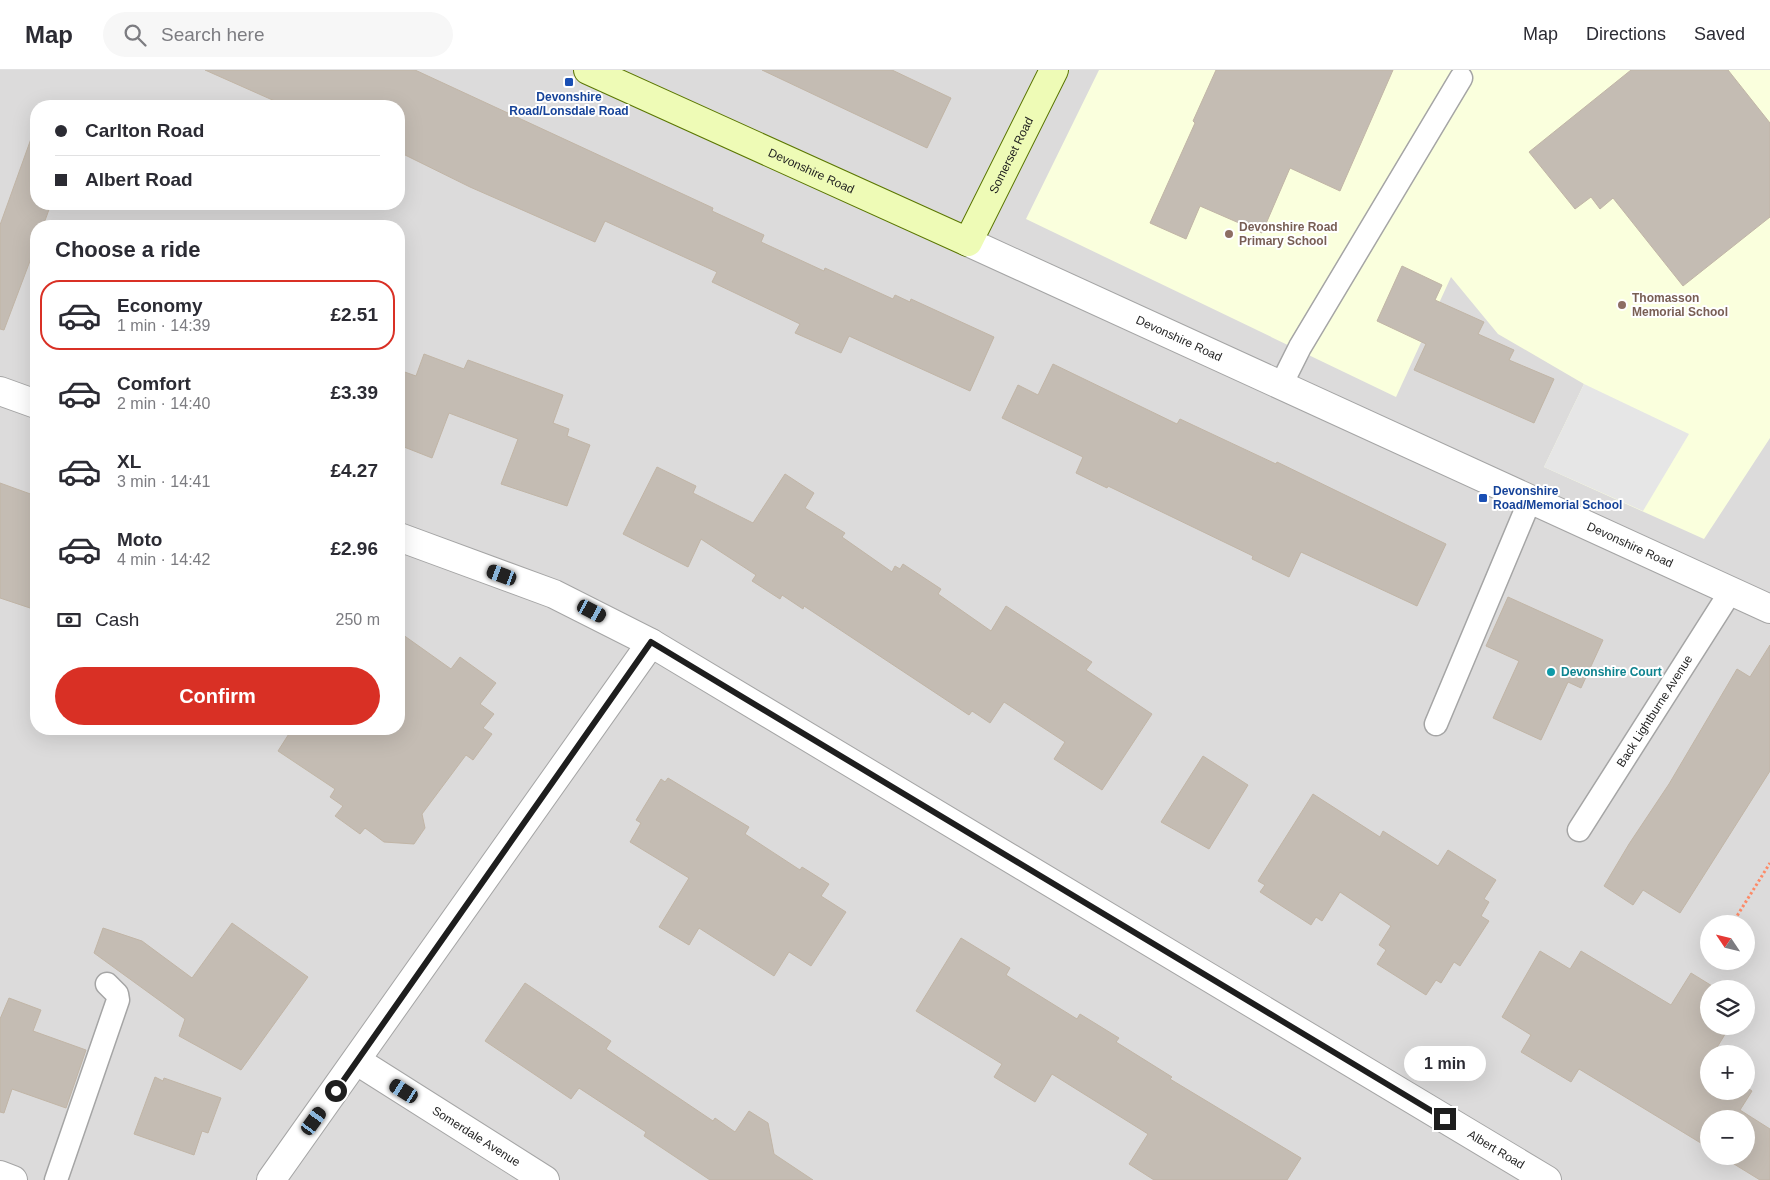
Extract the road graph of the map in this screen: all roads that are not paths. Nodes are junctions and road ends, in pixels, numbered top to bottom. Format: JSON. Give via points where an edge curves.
{"nodes":[{"id":1,"x":588,"y":70,"type":"edge"},
{"id":2,"x":1054,"y":70,"type":"edge"},
{"id":3,"x":1461,"y":78,"type":"dead end"},
{"id":4,"x":968,"y":242,"type":"junction"},
{"id":5,"x":1281,"y":385,"type":"junction"},
{"id":6,"x":0,"y":390,"type":"edge"},
{"id":7,"x":30,"y":402,"type":"edge"},
{"id":8,"x":1530,"y":500,"type":"junction"},
{"id":9,"x":405,"y":539,"type":"edge"},
{"id":10,"x":1731,"y":591,"type":"junction"},
{"id":11,"x":1770,"y":609,"type":"edge"},
{"id":12,"x":651,"y":642,"type":"junction"},
{"id":13,"x":1436,"y":724,"type":"dead end"},
{"id":14,"x":1579,"y":830,"type":"dead end"},
{"id":15,"x":107,"y":984,"type":"dead end"},
{"id":16,"x":357,"y":1061,"type":"junction"},
{"id":17,"x":0,"y":1175,"type":"edge"},
{"id":18,"x":13,"y":1180,"type":"edge"},
{"id":19,"x":56,"y":1180,"type":"edge"},
{"id":20,"x":271,"y":1180,"type":"edge"},
{"id":21,"x":546,"y":1180,"type":"edge"},
{"id":22,"x":1547,"y":1180,"type":"edge"}],
"edges":[{"from":1,"to":4,"type":"street","name":"Devonshire Road"},
{"from":2,"to":4,"type":"street","name":"Somerset Road"},
{"from":3,"to":5,"type":"lane"},
{"from":4,"to":5,"type":"street","name":"Devonshire Road"},
{"from":5,"to":8,"type":"street","name":"Devonshire Road"},
{"from":6,"to":7,"type":"street"},
{"from":8,"to":10,"type":"street","name":"Devonshire Road"},
{"from":8,"to":13,"type":"lane"},
{"from":9,"to":12,"type":"street","name":"Albert Road","via":[[554,594]]},
{"from":10,"to":11,"type":"street","name":"Devonshire Road"},
{"from":10,"to":14,"type":"lane","name":"Back Lightburne Avenue"},
{"from":12,"to":16,"type":"street"},
{"from":12,"to":22,"type":"street","name":"Albert Road"},
{"from":15,"to":19,"type":"lane","via":[[117,994],[118,1000]]},
{"from":16,"to":20,"type":"street"},
{"from":16,"to":21,"type":"street","name":"Somerdale Avenue"},
{"from":17,"to":18,"type":"street"}]}
